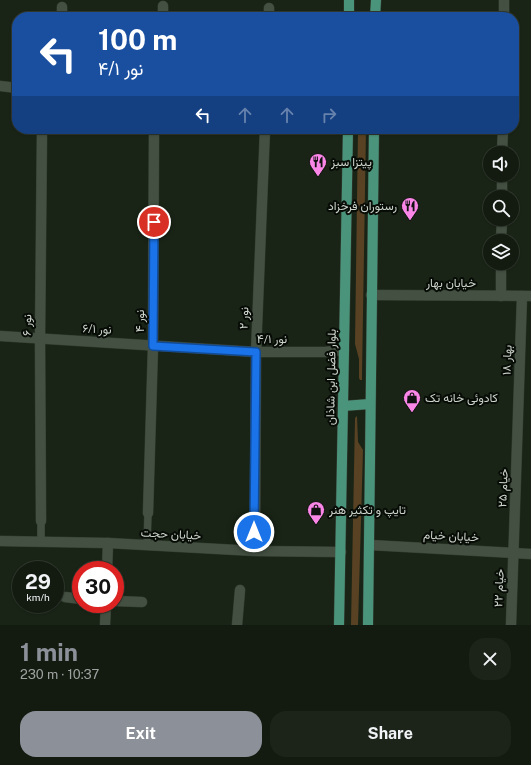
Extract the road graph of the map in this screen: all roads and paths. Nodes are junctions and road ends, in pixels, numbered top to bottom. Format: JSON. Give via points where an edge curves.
{"nodes":[{"id":1,"x":350,"y":0,"type":"edge"},
{"id":2,"x":376,"y":0,"type":"edge"},
{"id":3,"x":504,"y":0,"type":"edge"},
{"id":4,"x":162,"y":6,"type":"dead end"},
{"id":5,"x":163,"y":12,"type":"edge"},
{"id":6,"x":349,"y":12,"type":"edge"},
{"id":7,"x":375,"y":12,"type":"edge"},
{"id":8,"x":504,"y":12,"type":"edge"},
{"id":9,"x":0,"y":86,"type":"edge"},
{"id":10,"x":12,"y":87,"type":"edge"},
{"id":11,"x":42,"y":134,"type":"edge"},
{"id":12,"x":154,"y":134,"type":"edge"},
{"id":13,"x":265,"y":134,"type":"edge"},
{"id":14,"x":348,"y":134,"type":"edge"},
{"id":15,"x":374,"y":134,"type":"edge"},
{"id":16,"x":503,"y":134,"type":"edge"},
{"id":17,"x":502,"y":146,"type":"edge"},
{"id":18,"x":501,"y":270,"type":"edge"},
{"id":19,"x":371,"y":295,"type":"junction"},
{"id":20,"x":501,"y":296,"type":"junction"},
{"id":21,"x":527,"y":296,"type":"edge"},
{"id":22,"x":0,"y":336,"type":"edge"},
{"id":23,"x":40,"y":339,"type":"junction"},
{"id":24,"x":153,"y":346,"type":"junction"},
{"id":25,"x":344,"y":350,"type":"junction"},
{"id":26,"x":256,"y":352,"type":"junction"},
{"id":27,"x":370,"y":404,"type":"junction"},
{"id":28,"x":343,"y":406,"type":"junction"},
{"id":29,"x":518,"y":425,"type":"joint"},
{"id":30,"x":148,"y":513,"type":"joint"},
{"id":31,"x":41,"y":521,"type":"joint"},
{"id":32,"x":254,"y":532,"type":"dead end"},
{"id":33,"x":0,"y":541,"type":"edge"},
{"id":34,"x":41,"y":542,"type":"junction"},
{"id":35,"x":108,"y":543,"type":"junction"},
{"id":36,"x":370,"y":545,"type":"junction"},
{"id":37,"x":146,"y":546,"type":"junction"},
{"id":38,"x":341,"y":552,"type":"junction"},
{"id":39,"x":513,"y":553,"type":"junction"},
{"id":40,"x":531,"y":554,"type":"edge"},
{"id":41,"x":107,"y":561,"type":"edge"},
{"id":42,"x":240,"y":590,"type":"dead end"},
{"id":43,"x":65,"y":598,"type":"dead end"},
{"id":44,"x":72,"y":598,"type":"edge"},
{"id":45,"x":124,"y":601,"type":"edge"},
{"id":46,"x":142,"y":602,"type":"dead end"},
{"id":47,"x":106,"y":613,"type":"edge"},
{"id":48,"x":105,"y":625,"type":"edge"},
{"id":49,"x":237,"y":625,"type":"edge"},
{"id":50,"x":339,"y":625,"type":"edge"},
{"id":51,"x":368,"y":625,"type":"edge"},
{"id":52,"x":511,"y":625,"type":"edge"}],
"edges":[{"from":1,"to":6,"type":"main road"},
{"from":2,"to":7,"type":"main road"},
{"from":3,"to":8,"type":"street"},
{"from":4,"to":5,"type":"street"},
{"from":9,"to":10,"type":"street"},
{"from":11,"to":23,"type":"street","name":"نور ۶"},
{"from":12,"to":24,"type":"street","name":"نور ۴"},
{"from":13,"to":26,"type":"street","name":"نور ۲"},
{"from":14,"to":25,"type":"main road","name":"بلوار فضل ابن شاذان"},
{"from":15,"to":19,"type":"main road"},
{"from":16,"to":17,"type":"street"},
{"from":18,"to":20,"type":"street"},
{"from":19,"to":20,"type":"street","name":"خیابان بهار"},
{"from":19,"to":27,"type":"main road"},
{"from":20,"to":21,"type":"street","name":"خیابان بهار"},
{"from":21,"to":29,"type":"street","name":"بهار ۱۸"},
{"from":22,"to":23,"type":"street","name":"نور ۶/۱"},
{"from":23,"to":24,"type":"street","name":"نور ۶/۱"},
{"from":23,"to":31,"type":"street","name":"نور ۶"},
{"from":24,"to":26,"type":"street","name":"نور ۴/۱"},
{"from":24,"to":30,"type":"street","name":"نور ۴"},
{"from":25,"to":26,"type":"street","name":"نور ۴/۱"},
{"from":25,"to":28,"type":"main road","name":"بلوار فضل ابن شاذان"},
{"from":26,"to":32,"type":"street","name":"نور ۲"},
{"from":27,"to":28,"type":"main road"},
{"from":27,"to":36,"type":"main road"},
{"from":28,"to":38,"type":"main road","name":"بلوار فضل ابن شاذان"},
{"from":29,"to":39,"type":"street","name":"خیام ۲۵"},
{"from":30,"to":37,"type":"lane"},
{"from":31,"to":34,"type":"lane"},
{"from":33,"to":34,"type":"street","name":"خیابان حجت"},
{"from":34,"to":35,"type":"street","name":"خیابان حجت"},
{"from":35,"to":37,"type":"street","name":"خیابان حجت"},
{"from":35,"to":41,"type":"street"},
{"from":36,"to":39,"type":"street","name":"خیابان خیام"},
{"from":36,"to":51,"type":"main road"},
{"from":37,"to":38,"type":"street","name":"خیابان حجت"},
{"from":38,"to":50,"type":"main road","name":"بلوار فضل ابن شاذان"},
{"from":39,"to":40,"type":"street","name":"خیابان خیام"},
{"from":39,"to":52,"type":"street","name":"خیام ۲۲"},
{"from":42,"to":49,"type":"street"},
{"from":43,"to":44,"type":"street"},
{"from":45,"to":46,"type":"street"},
{"from":47,"to":48,"type":"street"}]}
